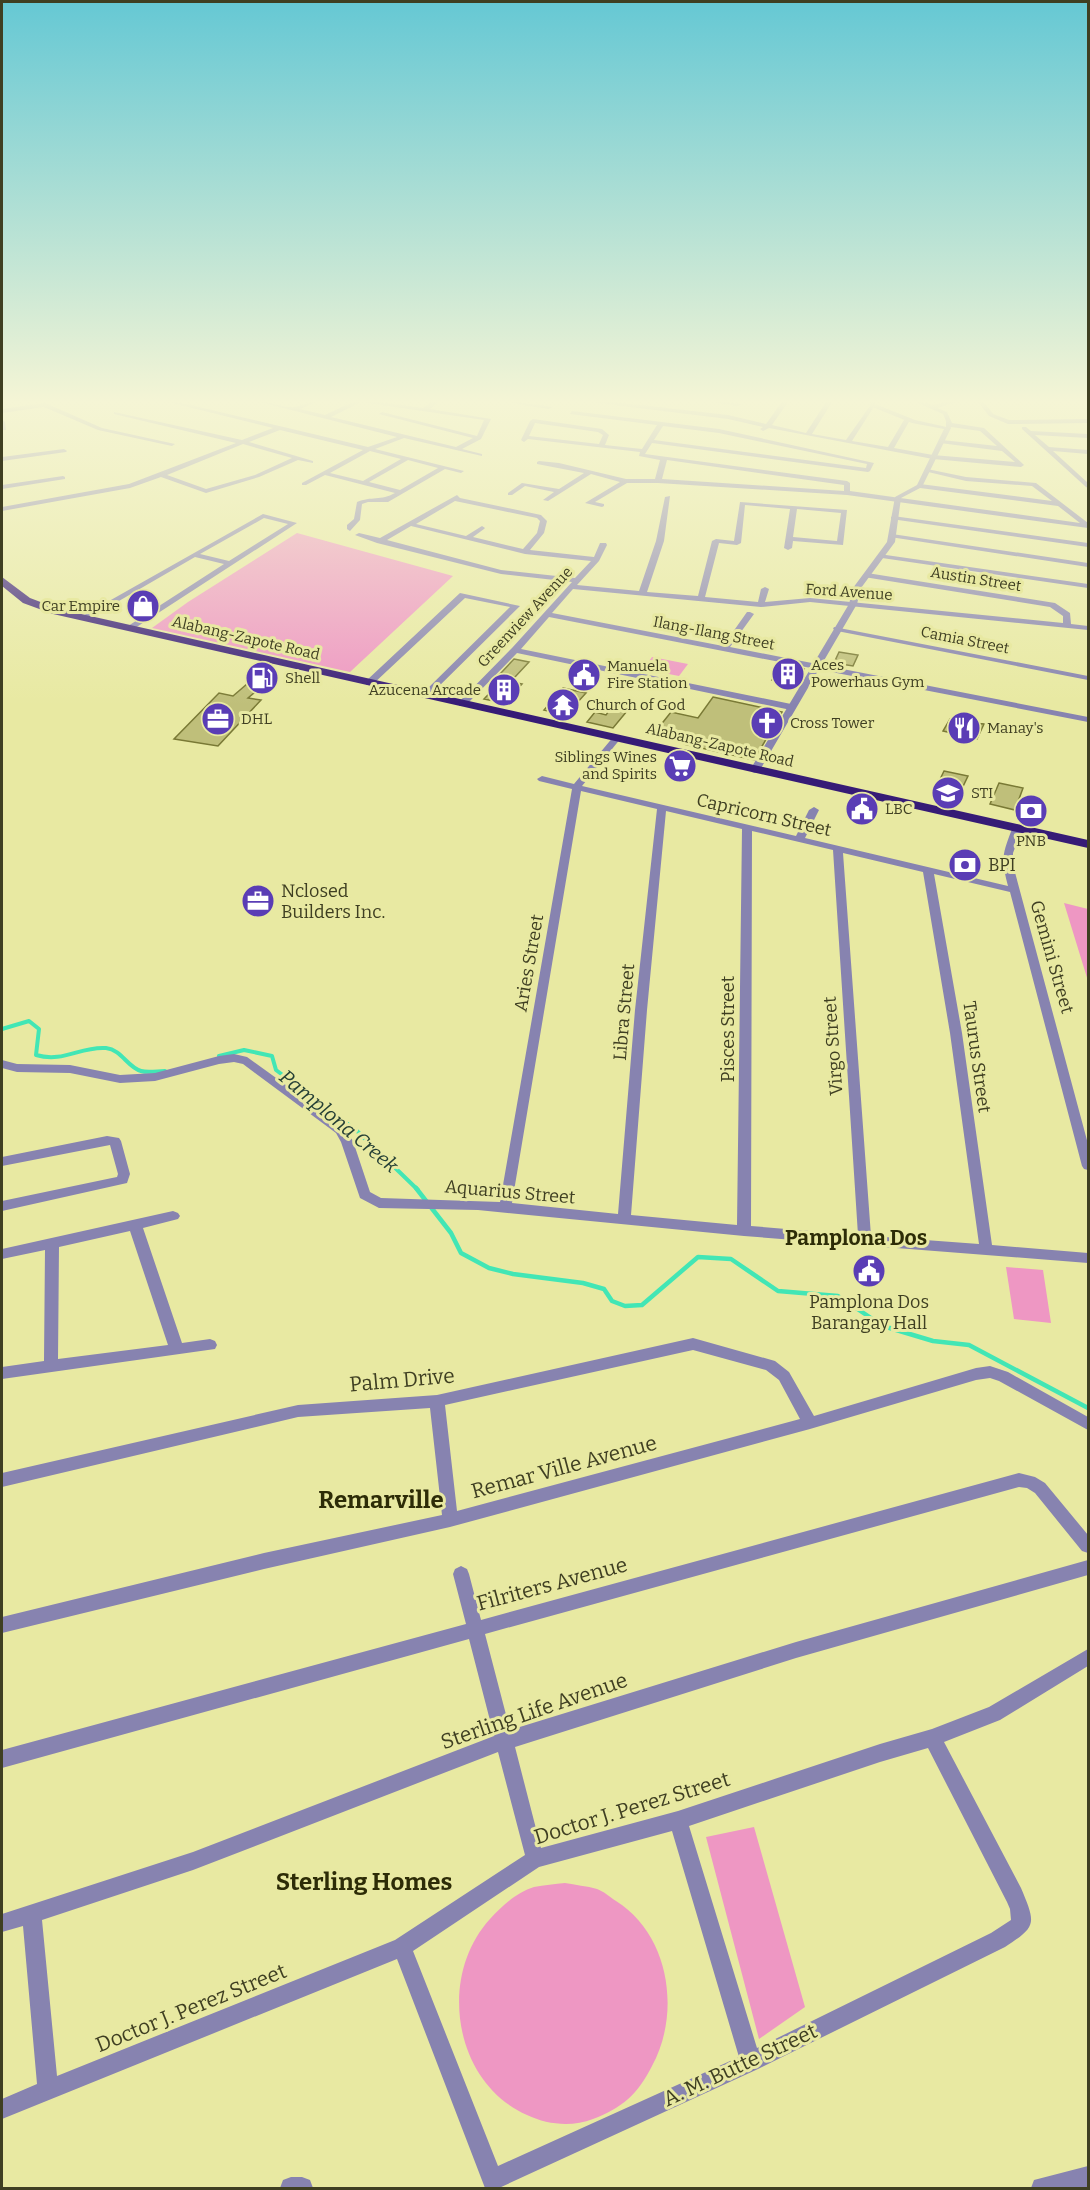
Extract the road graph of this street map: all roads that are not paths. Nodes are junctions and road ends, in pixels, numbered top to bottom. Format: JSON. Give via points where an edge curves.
{"nodes":[{"id":1,"x":45,"y":501,"type":"edge"},
{"id":2,"x":364,"y":501,"type":"edge"},
{"id":3,"x":450,"y":501,"type":"edge"},
{"id":4,"x":471,"y":501,"type":"edge"},
{"id":5,"x":591,"y":501,"type":"edge"},
{"id":6,"x":667,"y":501,"type":"edge"},
{"id":7,"x":815,"y":501,"type":"edge"},
{"id":8,"x":896,"y":501,"type":"edge"},
{"id":9,"x":905,"y":501,"type":"edge"},
{"id":10,"x":961,"y":501,"type":"edge"},
{"id":11,"x":1038,"y":501,"type":"edge"},
{"id":12,"x":1056,"y":501,"type":"edge"},
{"id":13,"x":1060,"y":504,"type":"junction"},
{"id":14,"x":602,"y":505,"type":"dead end"},
{"id":15,"x":794,"y":507,"type":"junction"},
{"id":16,"x":813,"y":508,"type":"junction"},
{"id":17,"x":958,"y":508,"type":"junction"},
{"id":18,"x":2,"y":509,"type":"edge"},
{"id":19,"x":893,"y":518,"type":"junction"},
{"id":20,"x":409,"y":524,"type":"junction"},
{"id":21,"x":1088,"y":526,"type":"edge"},
{"id":22,"x":482,"y":528,"type":"dead end"},
{"id":23,"x":350,"y":529,"type":"dead end"},
{"id":24,"x":359,"y":536,"type":"dead end"},
{"id":25,"x":892,"y":537,"type":"junction"},
{"id":26,"x":467,"y":538,"type":"junction"},
{"id":27,"x":789,"y":539,"type":"junction"},
{"id":28,"x":380,"y":541,"type":"junction"},
{"id":29,"x":603,"y":544,"type":"dead end"},
{"id":30,"x":1089,"y":545,"type":"edge"},
{"id":31,"x":788,"y":548,"type":"dead end"},
{"id":32,"x":525,"y":552,"type":"junction"},
{"id":33,"x":194,"y":555,"type":"junction"},
{"id":34,"x":882,"y":556,"type":"junction"},
{"id":35,"x":596,"y":559,"type":"junction"},
{"id":36,"x":231,"y":564,"type":"junction"},
{"id":37,"x":1089,"y":564,"type":"edge"},
{"id":38,"x":867,"y":575,"type":"junction"},
{"id":39,"x":2,"y":580,"type":"edge"},
{"id":40,"x":577,"y":580,"type":"junction"},
{"id":41,"x":1089,"y":586,"type":"edge"},
{"id":42,"x":571,"y":587,"type":"junction"},
{"id":43,"x":765,"y":590,"type":"dead end"},
{"id":44,"x":642,"y":594,"type":"junction"},
{"id":45,"x":700,"y":599,"type":"junction"},
{"id":46,"x":853,"y":604,"type":"junction"},
{"id":47,"x":761,"y":605,"type":"junction"},
{"id":48,"x":547,"y":614,"type":"junction"},
{"id":49,"x":750,"y":614,"type":"dead end"},
{"id":50,"x":83,"y":618,"type":"junction"},
{"id":51,"x":1067,"y":626,"type":"junction"},
{"id":52,"x":129,"y":628,"type":"junction"},
{"id":53,"x":1089,"y":628,"type":"edge"},
{"id":54,"x":837,"y":629,"type":"junction"},
{"id":55,"x":724,"y":649,"type":"junction"},
{"id":56,"x":515,"y":650,"type":"junction"},
{"id":57,"x":815,"y":666,"type":"junction"},
{"id":58,"x":1089,"y":678,"type":"edge"},
{"id":59,"x":369,"y":683,"type":"junction"},
{"id":60,"x":425,"y":695,"type":"junction"},
{"id":61,"x":462,"y":704,"type":"junction"},
{"id":62,"x":791,"y":707,"type":"junction"},
{"id":63,"x":1089,"y":720,"type":"edge"},
{"id":64,"x":617,"y":738,"type":"junction"},
{"id":65,"x":755,"y":770,"type":"junction"},
{"id":66,"x":542,"y":779,"type":"dead end"},
{"id":67,"x":577,"y":786,"type":"junction"},
{"id":68,"x":663,"y":807,"type":"junction"},
{"id":69,"x":814,"y":810,"type":"dead end"},
{"id":70,"x":747,"y":828,"type":"junction"},
{"id":71,"x":1017,"y":829,"type":"junction"},
{"id":72,"x":798,"y":840,"type":"junction"},
{"id":73,"x":1089,"y":844,"type":"edge"},
{"id":74,"x":838,"y":849,"type":"junction"},
{"id":75,"x":928,"y":871,"type":"junction"},
{"id":76,"x":1014,"y":890,"type":"junction"},
{"id":77,"x":2,"y":1064,"type":"edge"},
{"id":78,"x":2,"y":1161,"type":"edge"},
{"id":79,"x":1089,"y":1166,"type":"edge"},
{"id":80,"x":2,"y":1206,"type":"edge"},
{"id":81,"x":505,"y":1208,"type":"junction"},
{"id":82,"x":173,"y":1216,"type":"dead end"},
{"id":83,"x":624,"y":1220,"type":"junction"},
{"id":84,"x":135,"y":1225,"type":"junction"},
{"id":85,"x":744,"y":1231,"type":"junction"},
{"id":86,"x":865,"y":1240,"type":"junction"},
{"id":87,"x":52,"y":1243,"type":"junction"},
{"id":88,"x":986,"y":1250,"type":"junction"},
{"id":89,"x":2,"y":1254,"type":"edge"},
{"id":90,"x":1089,"y":1258,"type":"edge"},
{"id":91,"x":210,"y":1345,"type":"dead end"},
{"id":92,"x":177,"y":1348,"type":"junction"},
{"id":93,"x":51,"y":1367,"type":"junction"},
{"id":94,"x":2,"y":1373,"type":"edge"},
{"id":95,"x":437,"y":1401,"type":"junction"},
{"id":96,"x":810,"y":1423,"type":"junction"},
{"id":97,"x":1089,"y":1424,"type":"edge"},
{"id":98,"x":2,"y":1480,"type":"edge"},
{"id":99,"x":450,"y":1520,"type":"junction"},
{"id":100,"x":1089,"y":1546,"type":"edge"},
{"id":101,"x":1089,"y":1567,"type":"edge"},
{"id":102,"x":462,"y":1574,"type":"dead end"},
{"id":103,"x":2,"y":1625,"type":"edge"},
{"id":104,"x":474,"y":1629,"type":"junction"},
{"id":105,"x":1089,"y":1658,"type":"edge"},
{"id":106,"x":932,"y":1738,"type":"junction"},
{"id":107,"x":504,"y":1741,"type":"junction"},
{"id":108,"x":2,"y":1759,"type":"edge"},
{"id":109,"x":678,"y":1820,"type":"junction"},
{"id":110,"x":535,"y":1859,"type":"junction"},
{"id":111,"x":32,"y":1913,"type":"junction"},
{"id":112,"x":2,"y":1923,"type":"edge"},
{"id":113,"x":402,"y":1947,"type":"junction"},
{"id":114,"x":751,"y":2062,"type":"junction"},
{"id":115,"x":48,"y":2091,"type":"junction"},
{"id":116,"x":2,"y":2109,"type":"edge"},
{"id":117,"x":1089,"y":2177,"type":"edge"},
{"id":118,"x":291,"y":2188,"type":"edge"},
{"id":119,"x":301,"y":2188,"type":"edge"},
{"id":120,"x":1042,"y":2188,"type":"edge"}],
"edges":[{"from":1,"to":18,"type":"street"},
{"from":2,"to":23,"type":"street","via":[[359,503],[357,520]]},
{"from":3,"to":20,"type":"street"},
{"from":4,"to":32,"type":"street","via":[[539,516],[544,527]]},
{"from":5,"to":14,"type":"street","via":[[588,503]]},
{"from":6,"to":44,"type":"street","via":[[660,541]]},
{"from":7,"to":16,"type":"street"},
{"from":8,"to":19,"type":"street"},
{"from":9,"to":17,"type":"street"},
{"from":10,"to":17,"type":"street"},
{"from":11,"to":13,"type":"street"},
{"from":12,"to":13,"type":"street"},
{"from":13,"to":21,"type":"street"},
{"from":15,"to":16,"type":"street"},
{"from":15,"to":27,"type":"street"},
{"from":15,"to":45,"type":"street","via":[[742,503],[737,543],[716,541]]},
{"from":16,"to":27,"type":"street","via":[[845,511],[840,543]]},
{"from":17,"to":21,"type":"street"},
{"from":19,"to":25,"type":"street"},
{"from":19,"to":30,"type":"street"},
{"from":20,"to":26,"type":"street"},
{"from":20,"to":28,"type":"street"},
{"from":22,"to":26,"type":"street"},
{"from":24,"to":28,"type":"street"},
{"from":25,"to":34,"type":"street"},
{"from":25,"to":37,"type":"street"},
{"from":26,"to":32,"type":"street"},
{"from":27,"to":31,"type":"street"},
{"from":28,"to":40,"type":"street","via":[[501,572]]},
{"from":29,"to":35,"type":"street","name":"Greenview Avenue"},
{"from":32,"to":35,"type":"street"},
{"from":33,"to":36,"type":"street"},
{"from":33,"to":36,"type":"street","via":[[263,516],[294,523]]},
{"from":33,"to":50,"type":"street"},
{"from":34,"to":38,"type":"street"},
{"from":34,"to":41,"type":"street"},
{"from":35,"to":40,"type":"street","name":"Greenview Avenue"},
{"from":36,"to":52,"type":"street"},
{"from":38,"to":46,"type":"street","via":[[857,588]]},
{"from":38,"to":51,"type":"street","name":"Austin Street","via":[[1052,605],[1067,615]]},
{"from":39,"to":50,"type":"highway","name":"Alabang-Zapote Road","via":[[27,602]]},
{"from":40,"to":42,"type":"street","name":"Greenview Avenue"},
{"from":42,"to":44,"type":"street","name":"Ford Avenue"},
{"from":42,"to":48,"type":"street","name":"Greenview Avenue"},
{"from":43,"to":47,"type":"street"},
{"from":44,"to":45,"type":"street","name":"Ford Avenue"},
{"from":45,"to":47,"type":"street","name":"Ford Avenue"},
{"from":46,"to":47,"type":"street","name":"Ford Avenue","via":[[810,600]]},
{"from":46,"to":51,"type":"street","name":"Ford Avenue"},
{"from":46,"to":54,"type":"street"},
{"from":48,"to":55,"type":"street","name":"Ilang-Ilang Street"},
{"from":48,"to":56,"type":"street","name":"Greenview Avenue"},
{"from":49,"to":55,"type":"street"},
{"from":50,"to":52,"type":"highway","name":"Alabang-Zapote Road"},
{"from":51,"to":53,"type":"street","name":"Ford Avenue"},
{"from":52,"to":59,"type":"highway","name":"Alabang-Zapote Road"},
{"from":54,"to":57,"type":"street"},
{"from":54,"to":58,"type":"street","name":"Camia Street"},
{"from":55,"to":57,"type":"street","name":"Ilang-Ilang Street"},
{"from":56,"to":61,"type":"street","name":"Greenview Avenue"},
{"from":56,"to":62,"type":"street"},
{"from":57,"to":62,"type":"street"},
{"from":57,"to":63,"type":"street","name":"Ilang-Ilang Street"},
{"from":59,"to":60,"type":"highway","name":"Alabang-Zapote Road"},
{"from":59,"to":60,"type":"street","via":[[463,595],[516,606]]},
{"from":60,"to":61,"type":"highway","name":"Alabang-Zapote Road"},
{"from":61,"to":64,"type":"highway","name":"Alabang-Zapote Road"},
{"from":62,"to":65,"type":"street"},
{"from":64,"to":65,"type":"highway","name":"Alabang-Zapote Road"},
{"from":64,"to":67,"type":"street"},
{"from":65,"to":71,"type":"highway","name":"Alabang-Zapote Road"},
{"from":66,"to":67,"type":"street","name":"Capricorn Street"},
{"from":67,"to":68,"type":"street","name":"Capricorn Street"},
{"from":67,"to":81,"type":"street","name":"Aries Street"},
{"from":68,"to":70,"type":"street","name":"Capricorn Street"},
{"from":68,"to":83,"type":"street","name":"Libra Street"},
{"from":69,"to":72,"type":"street"},
{"from":70,"to":72,"type":"street","name":"Capricorn Street"},
{"from":70,"to":85,"type":"street","name":"Pisces Street"},
{"from":71,"to":73,"type":"highway","name":"Alabang-Zapote Road"},
{"from":71,"to":76,"type":"street","name":"Gemini Street","via":[[1008,853]]},
{"from":72,"to":74,"type":"street","name":"Capricorn Street"},
{"from":74,"to":75,"type":"street","name":"Capricorn Street"},
{"from":74,"to":86,"type":"street","name":"Virgo Street"},
{"from":75,"to":76,"type":"street","name":"Capricorn Street"},
{"from":75,"to":88,"type":"street","name":"Taurus Street","via":[[956,1034]]},
{"from":76,"to":79,"type":"street","name":"Gemini Street"},
{"from":77,"to":81,"type":"street","name":"Aquarius Street","via":[[120,1079],[155,1077],[219,1060],[247,1061],[340,1130],[370,1200]]},
{"from":78,"to":80,"type":"street","via":[[107,1140],[115,1141],[124,1174],[122,1180]]},
{"from":81,"to":83,"type":"street","name":"Aquarius Street"},
{"from":82,"to":84,"type":"street"},
{"from":83,"to":85,"type":"street","name":"Aquarius Street"},
{"from":84,"to":87,"type":"street"},
{"from":84,"to":92,"type":"street"},
{"from":85,"to":86,"type":"street","name":"Aquarius Street"},
{"from":86,"to":88,"type":"street","name":"Aquarius Street"},
{"from":87,"to":89,"type":"street"},
{"from":87,"to":93,"type":"street"},
{"from":88,"to":90,"type":"street","name":"Aquarius Street"},
{"from":91,"to":92,"type":"street"},
{"from":92,"to":93,"type":"street"},
{"from":93,"to":94,"type":"street"},
{"from":95,"to":96,"type":"street","name":"Palm Drive","via":[[693,1344],[770,1365],[784,1376]]},
{"from":95,"to":98,"type":"street","name":"Palm Drive","via":[[298,1411]]},
{"from":95,"to":99,"type":"street"},
{"from":96,"to":97,"type":"street","name":"Remar Ville Avenue","via":[[990,1372]]},
{"from":96,"to":99,"type":"street","name":"Remar Ville Avenue"},
{"from":99,"to":103,"type":"street","name":"Remar Ville Avenue"},
{"from":100,"to":104,"type":"street","name":"Filriters Avenue","via":[[1040,1488],[1019,1480]]},
{"from":101,"to":107,"type":"street","name":"Sterling Life Avenue","via":[[796,1650]]},
{"from":102,"to":104,"type":"street"},
{"from":104,"to":107,"type":"street"},
{"from":104,"to":108,"type":"street","name":"Filriters Avenue"},
{"from":105,"to":106,"type":"street","name":"Doctor J. Perez Street","via":[[994,1714]]},
{"from":106,"to":109,"type":"street","name":"Doctor J. Perez Street"},
{"from":106,"to":114,"type":"street","name":"A. M. Butte Street","via":[[1014,1894],[1021,1925]]},
{"from":107,"to":110,"type":"street"},
{"from":107,"to":111,"type":"street","name":"Sterling Life Avenue","via":[[193,1861]]},
{"from":109,"to":110,"type":"street","name":"Doctor J. Perez Street"},
{"from":109,"to":114,"type":"street"},
{"from":110,"to":113,"type":"street","name":"Doctor J. Perez Street"},
{"from":111,"to":112,"type":"street","name":"Sterling Life Avenue"},
{"from":111,"to":115,"type":"street"},
{"from":113,"to":114,"type":"street","name":"A. M. Butte Street","via":[[493,2180]]},
{"from":113,"to":115,"type":"street","name":"Doctor J. Perez Street"},
{"from":115,"to":116,"type":"street","name":"Doctor J. Perez Street"},
{"from":117,"to":120,"type":"street"},
{"from":118,"to":119,"type":"street"}]}
